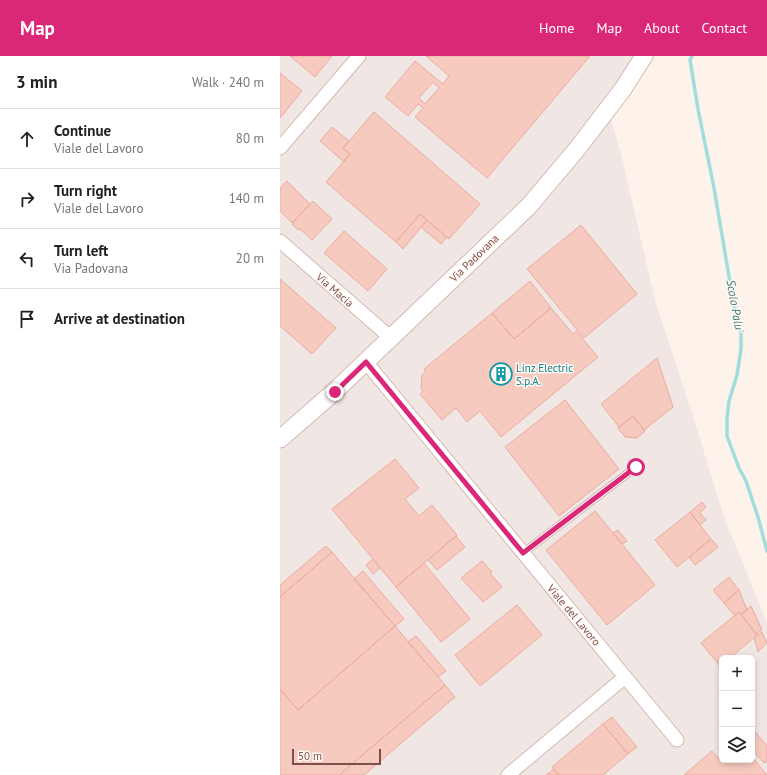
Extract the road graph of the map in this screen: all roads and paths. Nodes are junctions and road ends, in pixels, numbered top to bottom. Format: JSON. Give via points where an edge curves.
{"nodes":[{"id":1,"x":359,"y":56,"type":"edge"},
{"id":2,"x":644,"y":56,"type":"edge"},
{"id":3,"x":280,"y":148,"type":"edge"},
{"id":4,"x":280,"y":241,"type":"edge"},
{"id":5,"x":391,"y":338,"type":"junction"},
{"id":6,"x":366,"y":362,"type":"junction"},
{"id":7,"x":280,"y":439,"type":"edge"},
{"id":8,"x":636,"y":467,"type":"dead end"},
{"id":9,"x":523,"y":553,"type":"junction"},
{"id":10,"x":625,"y":677,"type":"junction"},
{"id":11,"x":677,"y":740,"type":"dead end"},
{"id":12,"x":508,"y":775,"type":"edge"}],
"edges":[{"from":1,"to":3,"type":"street"},
{"from":2,"to":5,"type":"street","name":"Via Padovana","via":[[623,89],[577,149],[529,206]]},
{"from":4,"to":5,"type":"street","name":"Via Macia"},
{"from":5,"to":6,"type":"street","name":"Via Padovana"},
{"from":6,"to":7,"type":"street","name":"Via Padovana"},
{"from":6,"to":9,"type":"street","name":"Viale del Lavoro"},
{"from":8,"to":9,"type":"lane"},
{"from":9,"to":10,"type":"street","name":"Viale del Lavoro"},
{"from":10,"to":11,"type":"street","name":"Viale del Lavoro"},
{"from":10,"to":12,"type":"street"}]}
